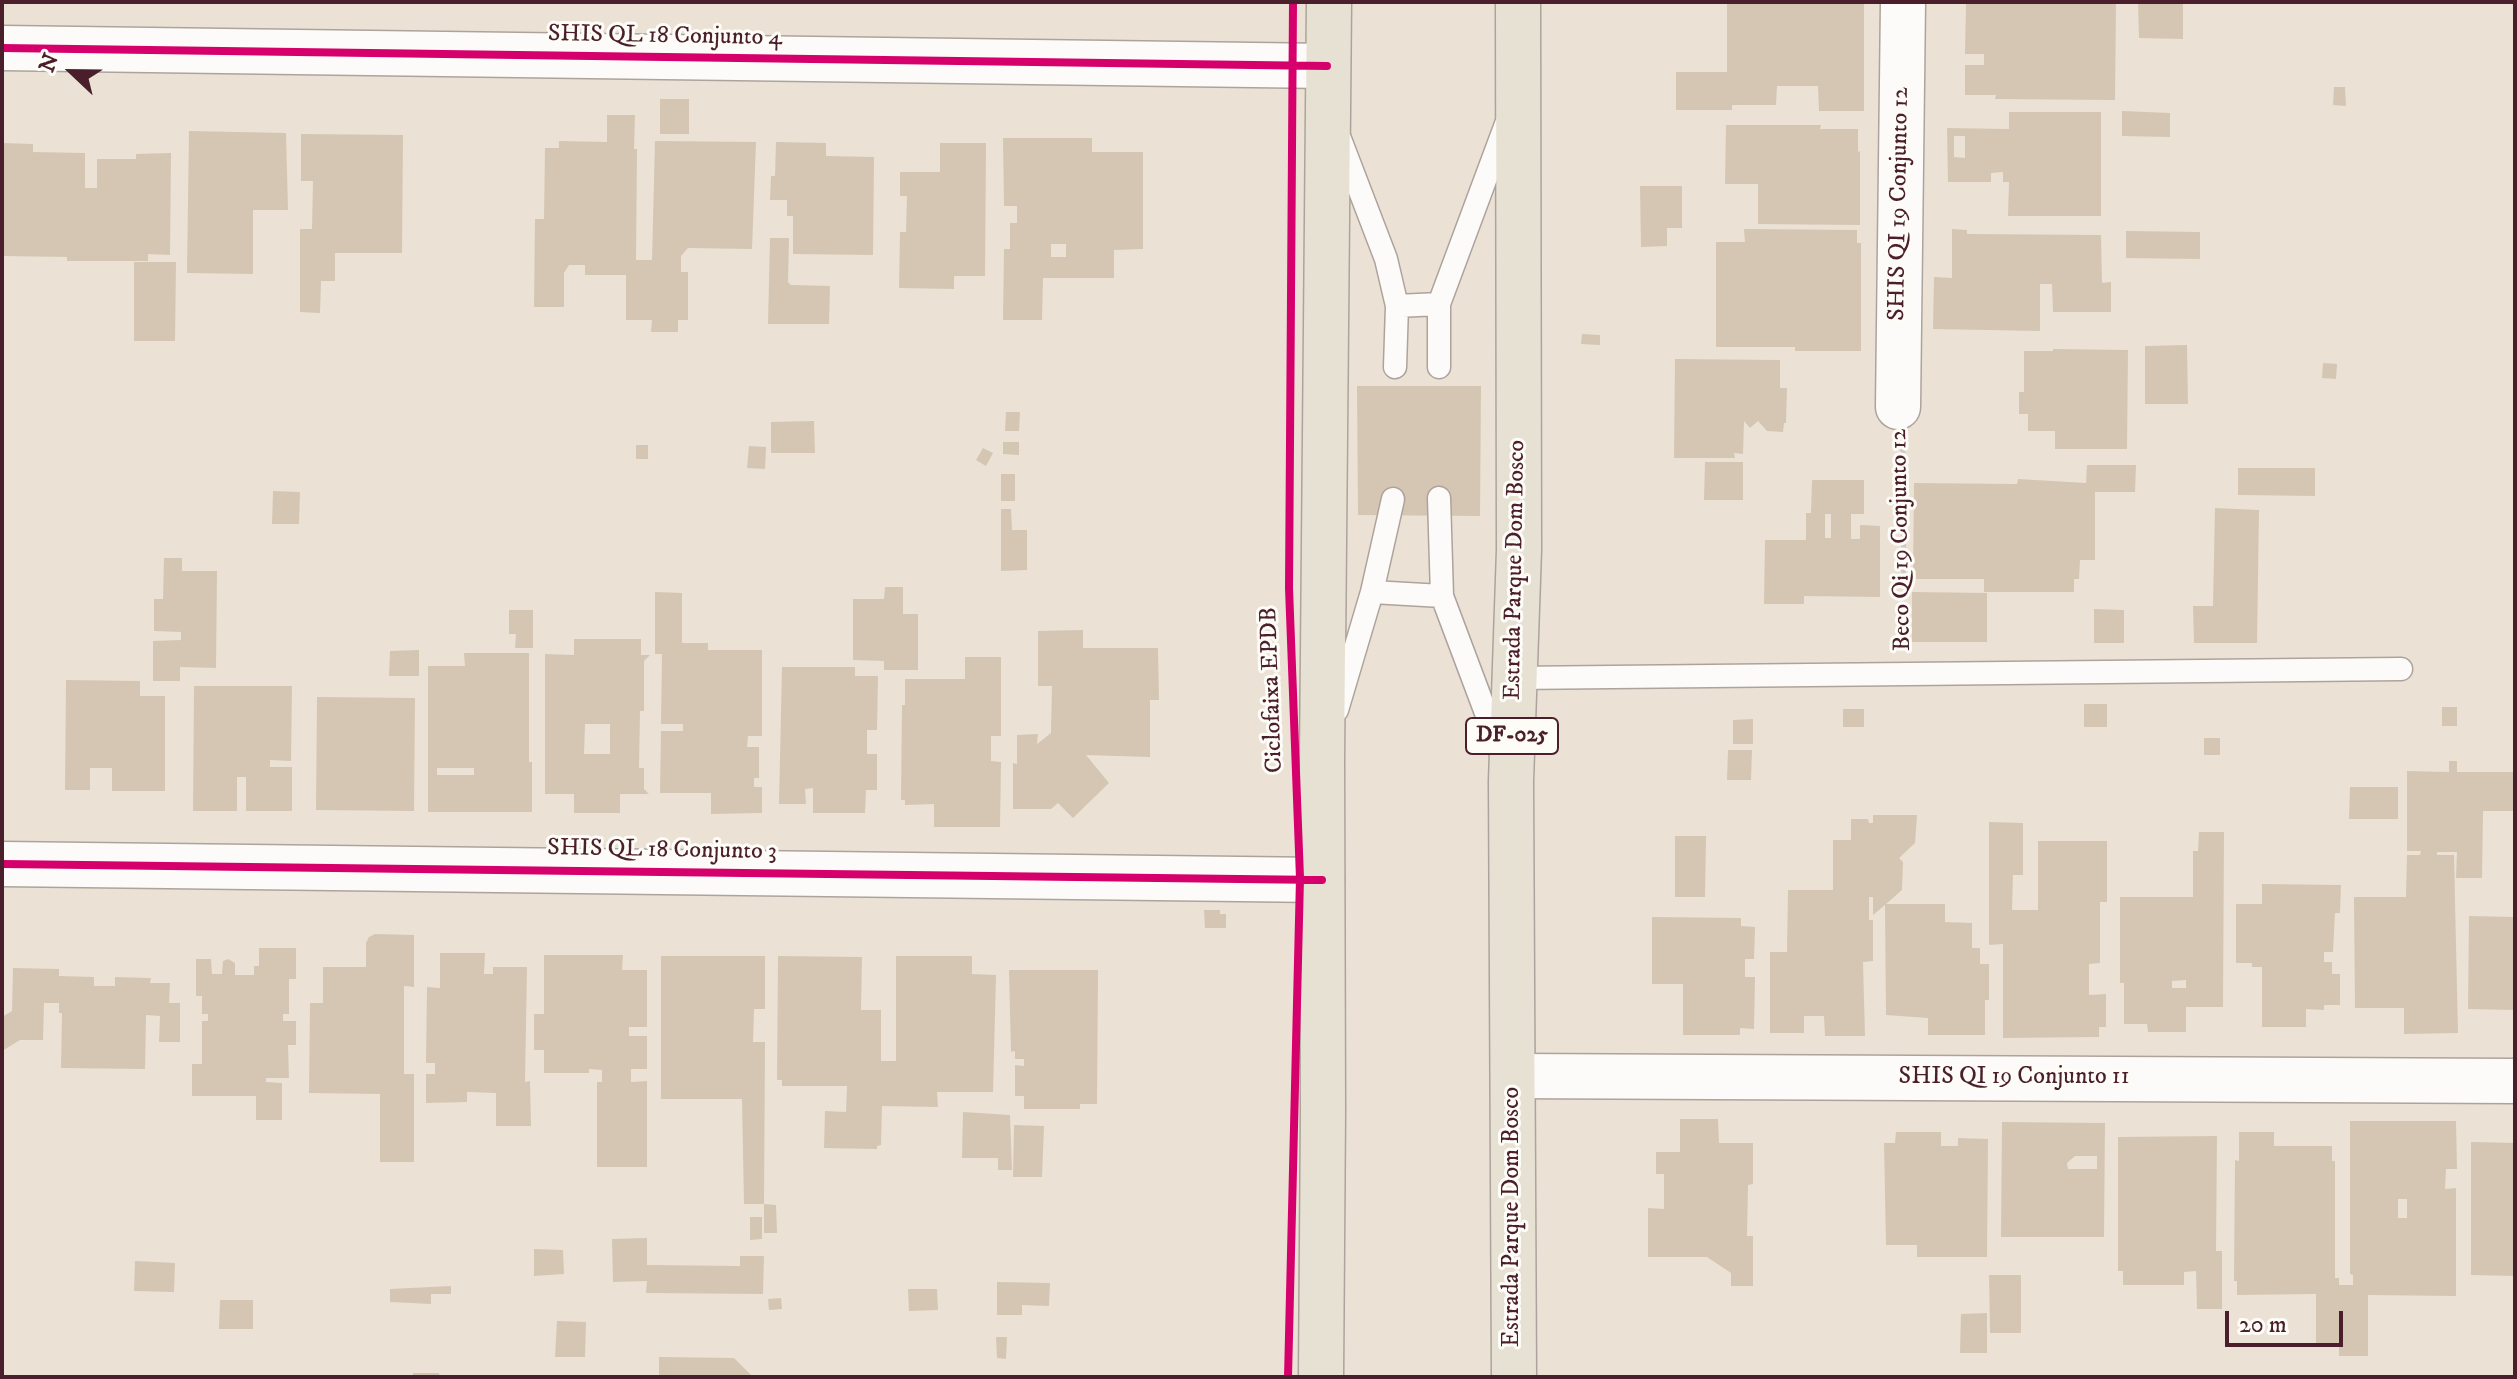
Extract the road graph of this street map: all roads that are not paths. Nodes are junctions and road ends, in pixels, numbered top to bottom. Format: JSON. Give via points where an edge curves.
{"nodes":[{"id":1,"x":1329,"y":2,"type":"edge"},
{"id":2,"x":1518,"y":2,"type":"edge"},
{"id":3,"x":1903,"y":2,"type":"edge"},
{"id":4,"x":2,"y":48,"type":"edge"},
{"id":5,"x":1327,"y":66,"type":"junction"},
{"id":6,"x":1517,"y":94,"type":"junction"},
{"id":7,"x":1328,"y":108,"type":"junction"},
{"id":8,"x":1439,"y":304,"type":"junction"},
{"id":9,"x":1397,"y":306,"type":"junction"},
{"id":10,"x":1395,"y":367,"type":"dead end"},
{"id":11,"x":1439,"y":367,"type":"dead end"},
{"id":12,"x":1898,"y":407,"type":"road end"},
{"id":13,"x":1439,"y":498,"type":"dead end"},
{"id":14,"x":1393,"y":499,"type":"dead end"},
{"id":15,"x":1372,"y":592,"type":"junction"},
{"id":16,"x":1442,"y":596,"type":"junction"},
{"id":17,"x":2401,"y":669,"type":"dead end"},
{"id":18,"x":1514,"y":678,"type":"junction"},
{"id":19,"x":1322,"y":759,"type":"junction"},
{"id":20,"x":1511,"y":781,"type":"junction"},
{"id":21,"x":2,"y":864,"type":"edge"},
{"id":22,"x":1322,"y":880,"type":"junction"},
{"id":23,"x":1513,"y":1076,"type":"junction"},
{"id":24,"x":2515,"y":1081,"type":"edge"},
{"id":25,"x":1321,"y":1377,"type":"edge"},
{"id":26,"x":1514,"y":1377,"type":"edge"}],
"edges":[{"from":1,"to":5,"type":"main road"},
{"from":2,"to":6,"type":"main road","name":"Estrada Parque Dom Bosco","number":"DF-025"},
{"from":3,"to":12,"type":"street","name":"SHIS QI 19 Conjunto 12"},
{"from":4,"to":5,"type":"street","name":"SHIS QL 18 Conjunto 4"},
{"from":5,"to":7,"type":"main road"},
{"from":6,"to":8,"type":"lane"},
{"from":6,"to":18,"type":"main road","name":"Estrada Parque Dom Bosco","number":"DF-025","via":[[1519,550]]},
{"from":7,"to":9,"type":"lane","via":[[1386,259]]},
{"from":7,"to":19,"type":"main road"},
{"from":8,"to":9,"type":"lane"},
{"from":8,"to":11,"type":"lane"},
{"from":9,"to":10,"type":"lane"},
{"from":13,"to":16,"type":"lane"},
{"from":14,"to":15,"type":"lane"},
{"from":15,"to":16,"type":"lane"},
{"from":15,"to":19,"type":"lane"},
{"from":16,"to":20,"type":"lane"},
{"from":17,"to":18,"type":"lane"},
{"from":18,"to":20,"type":"main road","name":"Estrada Parque Dom Bosco","number":"DF-025"},
{"from":19,"to":22,"type":"main road"},
{"from":20,"to":23,"type":"main road","name":"Estrada Parque Dom Bosco","number":"DF-025"},
{"from":21,"to":22,"type":"street","name":"SHIS QL 18 Conjunto 3"},
{"from":22,"to":25,"type":"main road"},
{"from":23,"to":24,"type":"street","name":"SHIS QI 19 Conjunto 11"},
{"from":23,"to":26,"type":"main road","name":"Estrada Parque Dom Bosco","number":"DF-025"}]}
